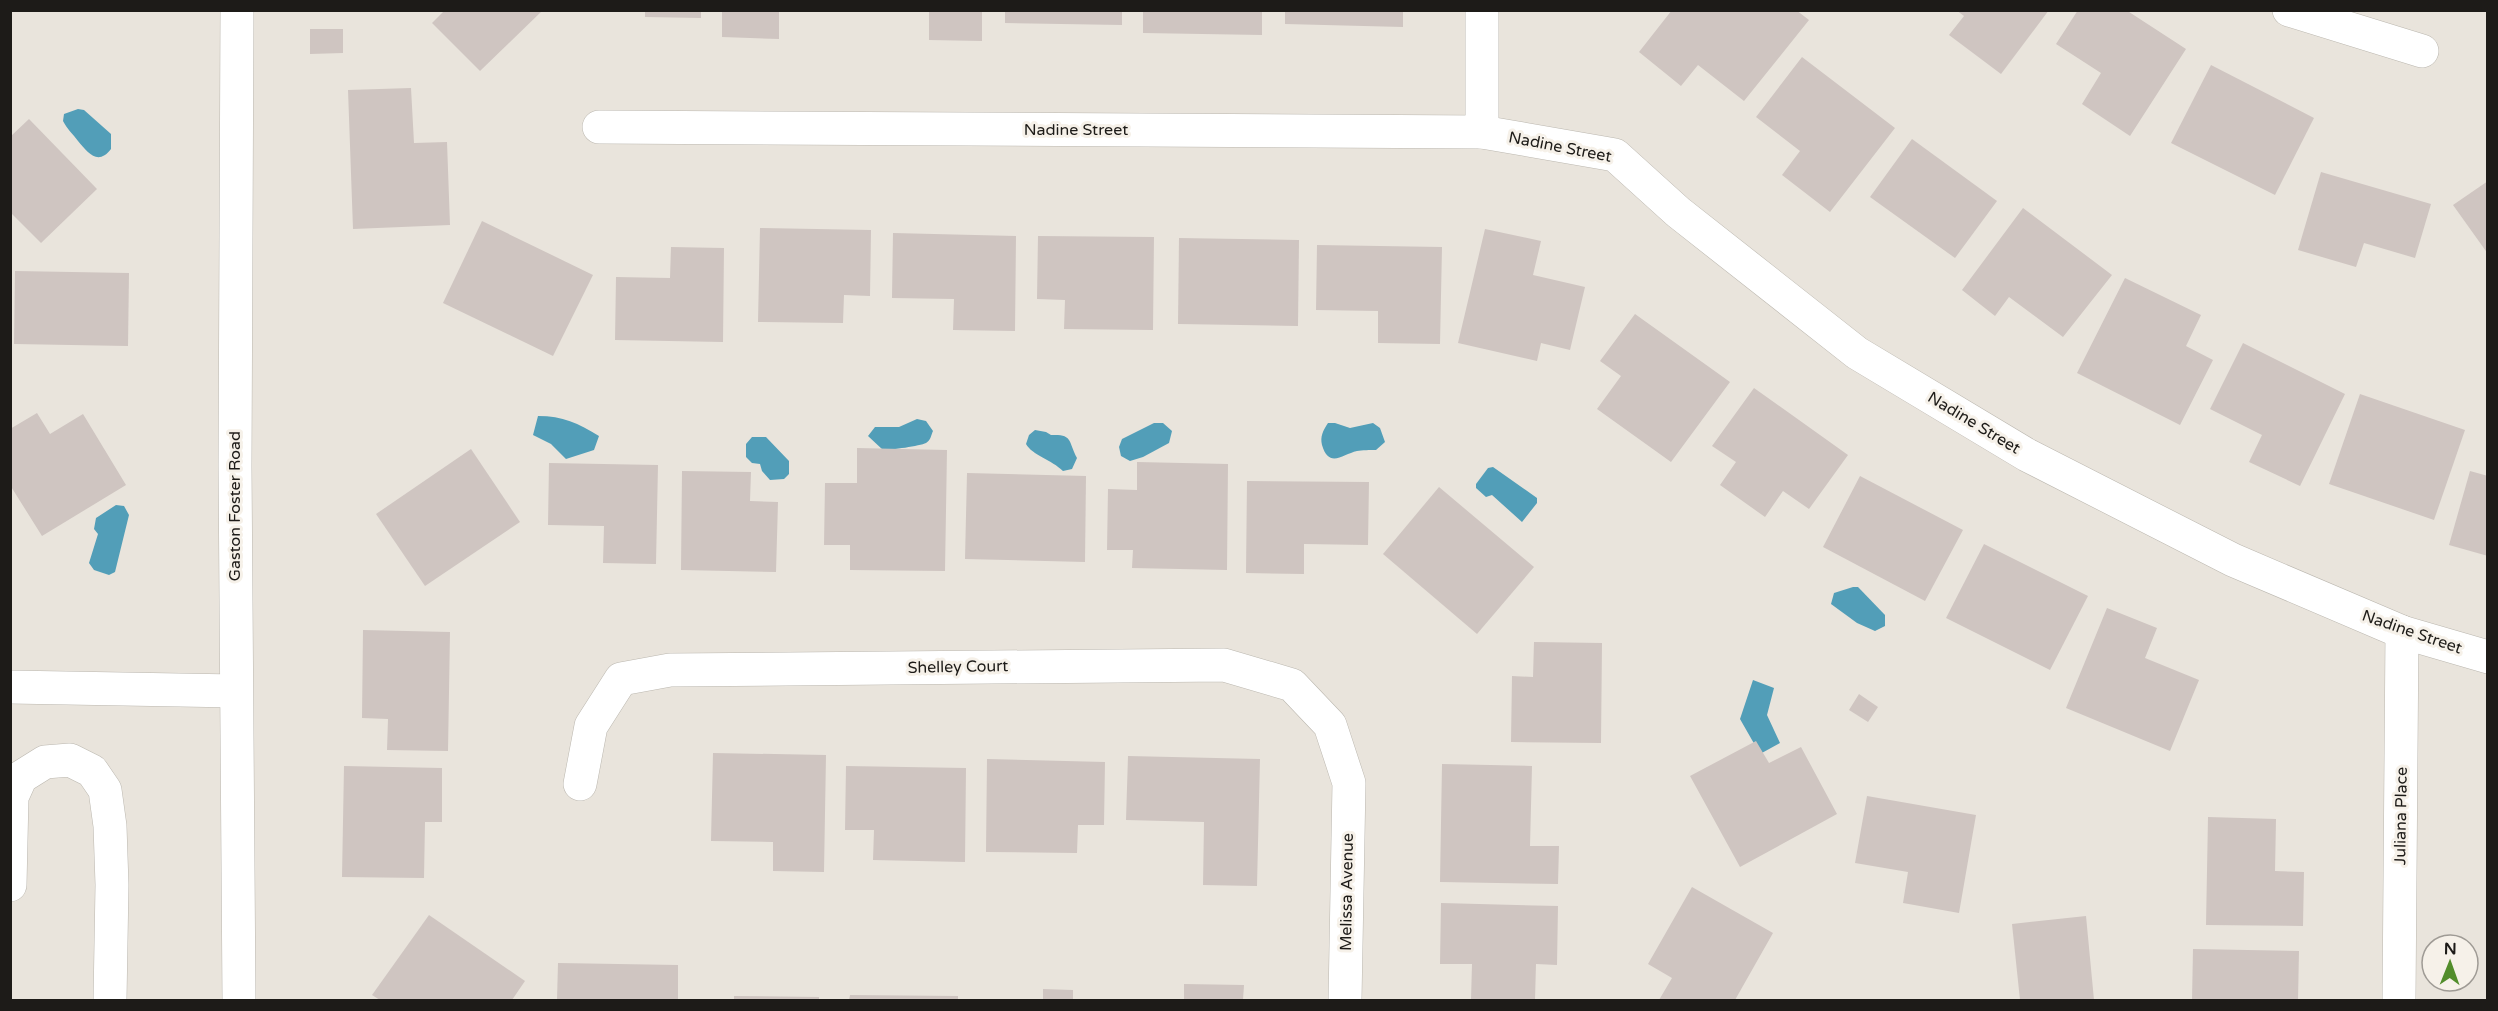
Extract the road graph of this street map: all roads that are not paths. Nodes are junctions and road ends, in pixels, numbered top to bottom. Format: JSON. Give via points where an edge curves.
{"nodes":[{"id":1,"x":237,"y":10,"type":"edge"},
{"id":2,"x":1482,"y":10,"type":"edge"},
{"id":3,"x":2289,"y":10,"type":"edge"},
{"id":4,"x":2422,"y":51,"type":"dead end"},
{"id":5,"x":599,"y":127,"type":"dead end"},
{"id":6,"x":1482,"y":132,"type":"junction"},
{"id":7,"x":2402,"y":632,"type":"junction"},
{"id":8,"x":2487,"y":657,"type":"edge"},
{"id":9,"x":10,"y":687,"type":"edge"},
{"id":10,"x":236,"y":690,"type":"junction"},
{"id":11,"x":1349,"y":783,"type":"joint"},
{"id":12,"x":580,"y":784,"type":"dead end"},
{"id":13,"x":10,"y":885,"type":"edge"},
{"id":14,"x":110,"y":1000,"type":"edge"},
{"id":15,"x":239,"y":1000,"type":"edge"},
{"id":16,"x":1345,"y":1000,"type":"edge"},
{"id":17,"x":2399,"y":1000,"type":"edge"}],
"edges":[{"from":1,"to":10,"type":"street","name":"Gaston Foster Road"},
{"from":2,"to":6,"type":"street"},
{"from":3,"to":4,"type":"street"},
{"from":5,"to":6,"type":"street","name":"Nadine Street"},
{"from":6,"to":7,"type":"street","name":"Nadine Street","via":[[1615,155],[1678,212],[1857,353],[2038,461],[2233,560]]},
{"from":7,"to":8,"type":"street","name":"Nadine Street"},
{"from":7,"to":17,"type":"street","name":"Juliana Place"},
{"from":9,"to":10,"type":"street"},
{"from":10,"to":15,"type":"street","name":"Gaston Foster Road"},
{"from":11,"to":12,"type":"street","name":"Shelley Court","via":[[1330,725],[1292,685],[1213,665],[670,670],[621,679],[591,726]]},
{"from":11,"to":16,"type":"street","name":"Melissa Avenue"},
{"from":13,"to":14,"type":"street","via":[[12,797],[21,777],[45,762],[70,759],[92,771],[105,790],[110,826]]}]}
